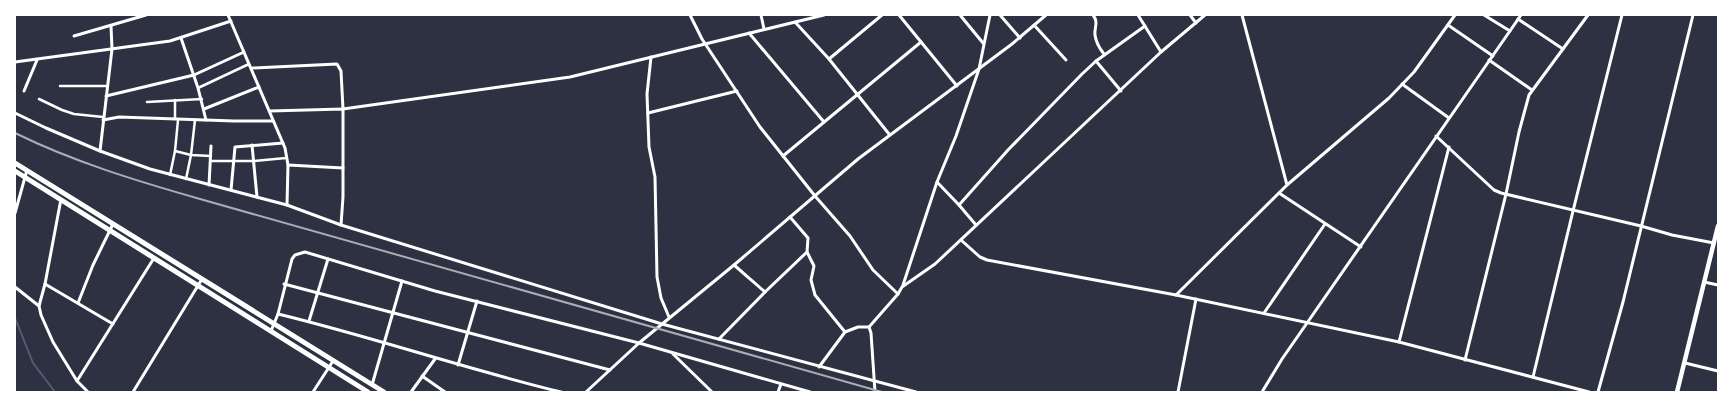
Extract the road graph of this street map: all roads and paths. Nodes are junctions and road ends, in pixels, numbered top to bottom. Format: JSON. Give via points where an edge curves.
{"nodes":[{"id":1,"x":146,"y":15,"type":"edge"},
{"id":2,"x":228,"y":15,"type":"edge"},
{"id":3,"x":690,"y":15,"type":"edge"},
{"id":4,"x":760,"y":15,"type":"edge"},
{"id":5,"x":824,"y":15,"type":"edge"},
{"id":6,"x":882,"y":15,"type":"edge"},
{"id":7,"x":899,"y":15,"type":"edge"},
{"id":8,"x":960,"y":15,"type":"edge"},
{"id":9,"x":990,"y":15,"type":"edge"},
{"id":10,"x":1000,"y":15,"type":"edge"},
{"id":11,"x":1046,"y":15,"type":"edge"},
{"id":12,"x":1093,"y":15,"type":"edge"},
{"id":13,"x":1138,"y":15,"type":"edge"},
{"id":14,"x":1190,"y":15,"type":"edge"},
{"id":15,"x":1205,"y":15,"type":"edge"},
{"id":16,"x":1242,"y":15,"type":"edge"},
{"id":17,"x":1455,"y":15,"type":"edge"},
{"id":18,"x":1484,"y":15,"type":"edge"},
{"id":19,"x":1622,"y":15,"type":"edge"},
{"id":20,"x":1693,"y":15,"type":"edge"},
{"id":21,"x":1586,"y":16,"type":"edge"},
{"id":22,"x":1520,"y":17,"type":"edge"},
{"id":23,"x":231,"y":21,"type":"junction"},
{"id":24,"x":795,"y":22,"type":"junction"},
{"id":25,"x":1196,"y":23,"type":"junction"},
{"id":26,"x":1448,"y":25,"type":"junction"},
{"id":27,"x":111,"y":26,"type":"junction"},
{"id":28,"x":1034,"y":26,"type":"junction"},
{"id":29,"x":1145,"y":26,"type":"junction"},
{"id":30,"x":764,"y":29,"type":"junction"},
{"id":31,"x":1510,"y":31,"type":"junction"},
{"id":32,"x":749,"y":33,"type":"junction"},
{"id":33,"x":74,"y":36,"type":"dead end"},
{"id":34,"x":181,"y":38,"type":"junction"},
{"id":35,"x":1020,"y":38,"type":"junction"},
{"id":36,"x":921,"y":42,"type":"junction"},
{"id":37,"x":706,"y":43,"type":"junction"},
{"id":38,"x":983,"y":43,"type":"junction"},
{"id":39,"x":112,"y":49,"type":"junction"},
{"id":40,"x":1563,"y":49,"type":"junction"},
{"id":41,"x":244,"y":52,"type":"junction"},
{"id":42,"x":1162,"y":52,"type":"junction"},
{"id":43,"x":1104,"y":54,"type":"junction"},
{"id":44,"x":1493,"y":56,"type":"junction"},
{"id":45,"x":650,"y":57,"type":"junction"},
{"id":46,"x":37,"y":59,"type":"junction"},
{"id":47,"x":829,"y":60,"type":"junction"},
{"id":48,"x":1066,"y":60,"type":"dead end"},
{"id":49,"x":1096,"y":60,"type":"junction"},
{"id":50,"x":1489,"y":60,"type":"junction"},
{"id":51,"x":15,"y":62,"type":"edge"},
{"id":52,"x":250,"y":63,"type":"junction"},
{"id":53,"x":252,"y":68,"type":"junction"},
{"id":54,"x":979,"y":69,"type":"junction"},
{"id":55,"x":194,"y":74,"type":"junction"},
{"id":56,"x":1402,"y":84,"type":"junction"},
{"id":57,"x":60,"y":86,"type":"dead end"},
{"id":58,"x":107,"y":86,"type":"junction"},
{"id":59,"x":957,"y":86,"type":"junction"},
{"id":60,"x":260,"y":87,"type":"junction"},
{"id":61,"x":198,"y":88,"type":"junction"},
{"id":62,"x":24,"y":90,"type":"dead end"},
{"id":63,"x":1532,"y":90,"type":"junction"},
{"id":64,"x":737,"y":91,"type":"junction"},
{"id":65,"x":1121,"y":91,"type":"junction"},
{"id":66,"x":858,"y":94,"type":"junction"},
{"id":67,"x":106,"y":96,"type":"junction"},
{"id":68,"x":39,"y":99,"type":"dead end"},
{"id":69,"x":202,"y":99,"type":"junction"},
{"id":70,"x":175,"y":100,"type":"junction"},
{"id":71,"x":146,"y":102,"type":"dead end"},
{"id":72,"x":204,"y":109,"type":"junction"},
{"id":73,"x":343,"y":109,"type":"junction"},
{"id":74,"x":270,"y":111,"type":"junction"},
{"id":75,"x":15,"y":112,"type":"edge"},
{"id":76,"x":648,"y":113,"type":"junction"},
{"id":77,"x":103,"y":118,"type":"junction"},
{"id":78,"x":1449,"y":118,"type":"junction"},
{"id":79,"x":177,"y":120,"type":"junction"},
{"id":80,"x":195,"y":120,"type":"junction"},
{"id":81,"x":206,"y":120,"type":"junction"},
{"id":82,"x":274,"y":121,"type":"junction"},
{"id":83,"x":824,"y":122,"type":"junction"},
{"id":84,"x":890,"y":134,"type":"junction"},
{"id":85,"x":1436,"y":136,"type":"junction"},
{"id":86,"x":283,"y":143,"type":"junction"},
{"id":87,"x":252,"y":145,"type":"junction"},
{"id":88,"x":211,"y":146,"type":"dead end"},
{"id":89,"x":1449,"y":147,"type":"junction"},
{"id":90,"x":100,"y":151,"type":"junction"},
{"id":91,"x":175,"y":151,"type":"junction"},
{"id":92,"x":191,"y":155,"type":"junction"},
{"id":93,"x":211,"y":156,"type":"junction"},
{"id":94,"x":783,"y":156,"type":"junction"},
{"id":95,"x":287,"y":158,"type":"junction"},
{"id":96,"x":254,"y":161,"type":"junction"},
{"id":97,"x":210,"y":162,"type":"junction"},
{"id":98,"x":233,"y":162,"type":"junction"},
{"id":99,"x":15,"y":163,"type":"edge"},
{"id":100,"x":288,"y":165,"type":"junction"},
{"id":101,"x":343,"y":168,"type":"junction"},
{"id":102,"x":27,"y":170,"type":"junction"},
{"id":103,"x":15,"y":171,"type":"edge"},
{"id":104,"x":170,"y":175,"type":"junction"},
{"id":105,"x":25,"y":176,"type":"junction"},
{"id":106,"x":186,"y":179,"type":"junction"},
{"id":107,"x":937,"y":182,"type":"junction"},
{"id":108,"x":208,"y":185,"type":"junction"},
{"id":109,"x":1287,"y":185,"type":"junction"},
{"id":110,"x":231,"y":190,"type":"junction"},
{"id":111,"x":1279,"y":193,"type":"junction"},
{"id":112,"x":1506,"y":194,"type":"junction"},
{"id":113,"x":815,"y":196,"type":"junction"},
{"id":114,"x":257,"y":197,"type":"junction"},
{"id":115,"x":61,"y":199,"type":"junction"},
{"id":116,"x":959,"y":204,"type":"junction"},
{"id":117,"x":287,"y":205,"type":"junction"},
{"id":118,"x":1573,"y":211,"type":"junction"},
{"id":119,"x":15,"y":213,"type":"edge"},
{"id":120,"x":790,"y":217,"type":"junction"},
{"id":121,"x":1325,"y":224,"type":"junction"},
{"id":122,"x":341,"y":225,"type":"junction"},
{"id":123,"x":976,"y":225,"type":"junction"},
{"id":124,"x":1641,"y":226,"type":"junction"},
{"id":125,"x":1718,"y":226,"type":"edge"},
{"id":126,"x":111,"y":227,"type":"junction"},
{"id":127,"x":960,"y":240,"type":"junction"},
{"id":128,"x":1714,"y":243,"type":"junction"},
{"id":129,"x":1361,"y":247,"type":"junction"},
{"id":130,"x":807,"y":252,"type":"junction"},
{"id":131,"x":154,"y":258,"type":"junction"},
{"id":132,"x":328,"y":258,"type":"junction"},
{"id":133,"x":734,"y":265,"type":"junction"},
{"id":134,"x":202,"y":279,"type":"junction"},
{"id":135,"x":402,"y":281,"type":"junction"},
{"id":136,"x":1704,"y":282,"type":"junction"},
{"id":137,"x":45,"y":284,"type":"junction"},
{"id":138,"x":284,"y":284,"type":"junction"},
{"id":139,"x":198,"y":285,"type":"junction"},
{"id":140,"x":1718,"y":285,"type":"edge"},
{"id":141,"x":15,"y":286,"type":"edge"},
{"id":142,"x":902,"y":287,"type":"junction"},
{"id":143,"x":318,"y":292,"type":"junction"},
{"id":144,"x":765,"y":292,"type":"junction"},
{"id":145,"x":898,"y":294,"type":"junction"},
{"id":146,"x":1176,"y":295,"type":"junction"},
{"id":147,"x":1196,"y":299,"type":"junction"},
{"id":148,"x":477,"y":301,"type":"junction"},
{"id":149,"x":78,"y":303,"type":"junction"},
{"id":150,"x":39,"y":306,"type":"junction"},
{"id":151,"x":392,"y":312,"type":"junction"},
{"id":152,"x":1264,"y":313,"type":"junction"},
{"id":153,"x":278,"y":314,"type":"junction"},
{"id":154,"x":669,"y":317,"type":"junction"},
{"id":155,"x":309,"y":322,"type":"junction"},
{"id":156,"x":1308,"y":322,"type":"junction"},
{"id":157,"x":113,"y":324,"type":"junction"},
{"id":158,"x":274,"y":324,"type":"junction"},
{"id":159,"x":662,"y":324,"type":"junction"},
{"id":160,"x":869,"y":327,"type":"junction"},
{"id":161,"x":271,"y":331,"type":"junction"},
{"id":162,"x":468,"y":332,"type":"junction"},
{"id":163,"x":845,"y":332,"type":"junction"},
{"id":164,"x":719,"y":339,"type":"junction"},
{"id":165,"x":1399,"y":342,"type":"junction"},
{"id":166,"x":385,"y":343,"type":"junction"},
{"id":167,"x":638,"y":343,"type":"junction"},
{"id":168,"x":673,"y":353,"type":"junction"},
{"id":169,"x":435,"y":359,"type":"junction"},
{"id":170,"x":1465,"y":360,"type":"junction"},
{"id":171,"x":333,"y":361,"type":"junction"},
{"id":172,"x":1685,"y":363,"type":"junction"},
{"id":173,"x":458,"y":366,"type":"junction"},
{"id":174,"x":819,"y":367,"type":"junction"},
{"id":175,"x":328,"y":368,"type":"junction"},
{"id":176,"x":610,"y":370,"type":"junction"},
{"id":177,"x":1718,"y":371,"type":"edge"},
{"id":178,"x":422,"y":376,"type":"junction"},
{"id":179,"x":1533,"y":378,"type":"junction"},
{"id":180,"x":874,"y":381,"type":"junction"},
{"id":181,"x":77,"y":382,"type":"junction"},
{"id":182,"x":781,"y":384,"type":"junction"},
{"id":183,"x":372,"y":385,"type":"junction"},
{"id":184,"x":88,"y":392,"type":"edge"},
{"id":185,"x":133,"y":392,"type":"edge"},
{"id":186,"x":313,"y":392,"type":"edge"},
{"id":187,"x":368,"y":392,"type":"edge"},
{"id":188,"x":384,"y":392,"type":"edge"},
{"id":189,"x":411,"y":392,"type":"edge"},
{"id":190,"x":445,"y":392,"type":"edge"},
{"id":191,"x":561,"y":392,"type":"edge"},
{"id":192,"x":586,"y":392,"type":"edge"},
{"id":193,"x":712,"y":392,"type":"edge"},
{"id":194,"x":778,"y":392,"type":"edge"},
{"id":195,"x":810,"y":392,"type":"edge"},
{"id":196,"x":876,"y":392,"type":"edge"},
{"id":197,"x":916,"y":392,"type":"edge"},
{"id":198,"x":1178,"y":392,"type":"edge"},
{"id":199,"x":1262,"y":392,"type":"edge"},
{"id":200,"x":1589,"y":392,"type":"edge"},
{"id":201,"x":1598,"y":392,"type":"edge"},
{"id":202,"x":1677,"y":392,"type":"edge"}],
"edges":[{"from":1,"to":27,"type":"street"},
{"from":2,"to":23,"type":"street"},
{"from":3,"to":37,"type":"street"},
{"from":4,"to":30,"type":"street"},
{"from":5,"to":24,"type":"street"},
{"from":6,"to":47,"type":"street"},
{"from":7,"to":36,"type":"street"},
{"from":8,"to":38,"type":"street"},
{"from":9,"to":38,"type":"street"},
{"from":10,"to":35,"type":"street"},
{"from":11,"to":28,"type":"street"},
{"from":12,"to":43,"type":"street","via":[[1097,25],[1096,38]]},
{"from":13,"to":29,"type":"street"},
{"from":14,"to":25,"type":"street"},
{"from":15,"to":25,"type":"street"},
{"from":16,"to":109,"type":"street"},
{"from":17,"to":26,"type":"street"},
{"from":18,"to":31,"type":"street"},
{"from":19,"to":118,"type":"street"},
{"from":20,"to":124,"type":"street"},
{"from":21,"to":40,"type":"street"},
{"from":22,"to":31,"type":"street"},
{"from":22,"to":40,"type":"street"},
{"from":23,"to":34,"type":"street"},
{"from":23,"to":41,"type":"street"},
{"from":24,"to":30,"type":"street"},
{"from":24,"to":47,"type":"street"},
{"from":25,"to":42,"type":"street"},
{"from":26,"to":44,"type":"street"},
{"from":26,"to":56,"type":"street"},
{"from":27,"to":33,"type":"street"},
{"from":27,"to":39,"type":"street"},
{"from":28,"to":35,"type":"street"},
{"from":28,"to":48,"type":"street"},
{"from":29,"to":42,"type":"street"},
{"from":29,"to":43,"type":"street"},
{"from":30,"to":32,"type":"street"},
{"from":31,"to":44,"type":"street"},
{"from":32,"to":37,"type":"street"},
{"from":32,"to":83,"type":"street"},
{"from":34,"to":39,"type":"street"},
{"from":34,"to":55,"type":"street"},
{"from":35,"to":54,"type":"street"},
{"from":36,"to":59,"type":"street"},
{"from":36,"to":66,"type":"street"},
{"from":37,"to":45,"type":"street"},
{"from":37,"to":64,"type":"street"},
{"from":38,"to":54,"type":"street"},
{"from":39,"to":46,"type":"street"},
{"from":39,"to":58,"type":"street"},
{"from":40,"to":63,"type":"street"},
{"from":41,"to":52,"type":"street"},
{"from":41,"to":55,"type":"street"},
{"from":42,"to":65,"type":"street"},
{"from":43,"to":49,"type":"street"},
{"from":44,"to":50,"type":"street"},
{"from":45,"to":73,"type":"street","via":[[570,77]]},
{"from":45,"to":76,"type":"street"},
{"from":46,"to":51,"type":"street"},
{"from":46,"to":62,"type":"street"},
{"from":47,"to":66,"type":"street"},
{"from":49,"to":65,"type":"street"},
{"from":49,"to":116,"type":"street"},
{"from":50,"to":63,"type":"street"},
{"from":50,"to":78,"type":"street"},
{"from":52,"to":53,"type":"street"},
{"from":52,"to":61,"type":"street"},
{"from":53,"to":60,"type":"street"},
{"from":53,"to":73,"type":"street","via":[[337,64]]},
{"from":54,"to":59,"type":"street"},
{"from":54,"to":107,"type":"street"},
{"from":55,"to":61,"type":"street"},
{"from":55,"to":67,"type":"street"},
{"from":56,"to":78,"type":"street"},
{"from":56,"to":109,"type":"street"},
{"from":57,"to":58,"type":"street"},
{"from":58,"to":67,"type":"street"},
{"from":59,"to":84,"type":"street"},
{"from":60,"to":72,"type":"street"},
{"from":60,"to":74,"type":"street"},
{"from":61,"to":69,"type":"street"},
{"from":63,"to":112,"type":"street"},
{"from":64,"to":76,"type":"street"},
{"from":64,"to":94,"type":"street"},
{"from":65,"to":123,"type":"street"},
{"from":66,"to":83,"type":"street"},
{"from":66,"to":84,"type":"street"},
{"from":67,"to":77,"type":"street"},
{"from":68,"to":77,"type":"street","via":[[74,114]]},
{"from":69,"to":70,"type":"street"},
{"from":69,"to":72,"type":"street"},
{"from":70,"to":71,"type":"street"},
{"from":70,"to":79,"type":"street"},
{"from":72,"to":81,"type":"street"},
{"from":73,"to":74,"type":"street"},
{"from":73,"to":101,"type":"street"},
{"from":74,"to":82,"type":"street"},
{"from":75,"to":90,"type":"street"},
{"from":76,"to":154,"type":"street","via":[[649,147],[655,177],[657,277]]},
{"from":77,"to":79,"type":"street"},
{"from":77,"to":90,"type":"street"},
{"from":78,"to":85,"type":"street"},
{"from":79,"to":80,"type":"street"},
{"from":79,"to":91,"type":"street"},
{"from":80,"to":81,"type":"street"},
{"from":80,"to":92,"type":"street"},
{"from":81,"to":82,"type":"street"},
{"from":82,"to":86,"type":"street"},
{"from":83,"to":94,"type":"street"},
{"from":84,"to":113,"type":"street"},
{"from":85,"to":89,"type":"street"},
{"from":85,"to":129,"type":"street"},
{"from":86,"to":87,"type":"street"},
{"from":86,"to":95,"type":"street"},
{"from":87,"to":96,"type":"street"},
{"from":87,"to":98,"type":"street","via":[[235,147]]},
{"from":88,"to":93,"type":"street"},
{"from":89,"to":112,"type":"street","via":[[1494,190]]},
{"from":89,"to":165,"type":"street"},
{"from":90,"to":104,"type":"street"},
{"from":91,"to":92,"type":"street"},
{"from":91,"to":104,"type":"street"},
{"from":92,"to":93,"type":"street"},
{"from":92,"to":106,"type":"street"},
{"from":93,"to":97,"type":"street"},
{"from":94,"to":113,"type":"street"},
{"from":95,"to":96,"type":"street"},
{"from":95,"to":100,"type":"street"},
{"from":96,"to":98,"type":"street"},
{"from":96,"to":114,"type":"street"},
{"from":97,"to":98,"type":"street"},
{"from":97,"to":108,"type":"street"},
{"from":98,"to":110,"type":"street"},
{"from":99,"to":102,"type":"main road"},
{"from":100,"to":101,"type":"street"},
{"from":100,"to":117,"type":"street"},
{"from":101,"to":122,"type":"street"},
{"from":102,"to":105,"type":"street"},
{"from":102,"to":126,"type":"main road"},
{"from":103,"to":105,"type":"main road"},
{"from":104,"to":106,"type":"street"},
{"from":105,"to":115,"type":"main road"},
{"from":105,"to":119,"type":"street"},
{"from":106,"to":108,"type":"street"},
{"from":107,"to":116,"type":"street"},
{"from":107,"to":142,"type":"street"},
{"from":108,"to":110,"type":"street"},
{"from":109,"to":111,"type":"street"},
{"from":110,"to":114,"type":"street"},
{"from":111,"to":121,"type":"street"},
{"from":111,"to":146,"type":"street"},
{"from":112,"to":118,"type":"street"},
{"from":112,"to":170,"type":"street"},
{"from":113,"to":120,"type":"street"},
{"from":113,"to":145,"type":"street","via":[[845,230],[873,270]]},
{"from":114,"to":117,"type":"street"},
{"from":115,"to":126,"type":"main road"},
{"from":115,"to":137,"type":"street"},
{"from":116,"to":123,"type":"street"},
{"from":117,"to":122,"type":"street"},
{"from":118,"to":124,"type":"street"},
{"from":118,"to":179,"type":"street"},
{"from":120,"to":130,"type":"street","via":[[808,238]]},
{"from":120,"to":133,"type":"street"},
{"from":121,"to":129,"type":"street"},
{"from":121,"to":152,"type":"street"},
{"from":122,"to":159,"type":"street"},
{"from":123,"to":127,"type":"street"},
{"from":124,"to":128,"type":"street"},
{"from":124,"to":201,"type":"street"},
{"from":125,"to":128,"type":"main road"},
{"from":126,"to":131,"type":"main road"},
{"from":126,"to":134,"type":"main road"},
{"from":126,"to":149,"type":"street"},
{"from":127,"to":142,"type":"street","via":[[935,264]]},
{"from":127,"to":146,"type":"street","via":[[987,260]]},
{"from":128,"to":136,"type":"main road"},
{"from":129,"to":156,"type":"street"},
{"from":130,"to":144,"type":"street"},
{"from":130,"to":163,"type":"street","via":[[814,266],[811,280],[815,295]]},
{"from":131,"to":139,"type":"main road"},
{"from":131,"to":157,"type":"street"},
{"from":132,"to":135,"type":"street"},
{"from":132,"to":138,"type":"street","via":[[305,252],[295,255]]},
{"from":132,"to":143,"type":"street"},
{"from":133,"to":144,"type":"street"},
{"from":133,"to":154,"type":"street"},
{"from":134,"to":139,"type":"street"},
{"from":134,"to":158,"type":"main road"},
{"from":135,"to":148,"type":"street"},
{"from":135,"to":151,"type":"street"},
{"from":136,"to":140,"type":"street"},
{"from":136,"to":172,"type":"main road"},
{"from":137,"to":149,"type":"street"},
{"from":137,"to":150,"type":"street"},
{"from":138,"to":143,"type":"street"},
{"from":138,"to":153,"type":"street"},
{"from":139,"to":161,"type":"main road"},
{"from":139,"to":185,"type":"street"},
{"from":141,"to":150,"type":"street"},
{"from":142,"to":145,"type":"street"},
{"from":143,"to":151,"type":"street"},
{"from":143,"to":155,"type":"street"},
{"from":144,"to":164,"type":"street"},
{"from":145,"to":160,"type":"street"},
{"from":146,"to":147,"type":"street"},
{"from":147,"to":152,"type":"street"},
{"from":147,"to":198,"type":"street"},
{"from":148,"to":162,"type":"street"},
{"from":148,"to":167,"type":"street"},
{"from":149,"to":157,"type":"street"},
{"from":150,"to":181,"type":"street","via":[[54,342]]},
{"from":151,"to":162,"type":"street"},
{"from":151,"to":166,"type":"street"},
{"from":152,"to":156,"type":"street"},
{"from":153,"to":155,"type":"street"},
{"from":153,"to":158,"type":"street"},
{"from":154,"to":159,"type":"street"},
{"from":155,"to":166,"type":"street"},
{"from":156,"to":165,"type":"street"},
{"from":156,"to":199,"type":"street"},
{"from":157,"to":181,"type":"street"},
{"from":158,"to":161,"type":"street"},
{"from":158,"to":171,"type":"main road"},
{"from":159,"to":164,"type":"street"},
{"from":159,"to":167,"type":"street"},
{"from":160,"to":163,"type":"street"},
{"from":160,"to":180,"type":"street"},
{"from":161,"to":175,"type":"main road"},
{"from":162,"to":173,"type":"street"},
{"from":162,"to":176,"type":"street"},
{"from":163,"to":174,"type":"street"},
{"from":164,"to":174,"type":"street"},
{"from":165,"to":170,"type":"street"},
{"from":166,"to":169,"type":"street"},
{"from":166,"to":183,"type":"street"},
{"from":167,"to":168,"type":"street"},
{"from":167,"to":176,"type":"street"},
{"from":168,"to":182,"type":"street"},
{"from":168,"to":193,"type":"street"},
{"from":169,"to":173,"type":"street"},
{"from":169,"to":178,"type":"street"},
{"from":170,"to":179,"type":"street"},
{"from":171,"to":175,"type":"street"},
{"from":171,"to":183,"type":"main road"},
{"from":172,"to":177,"type":"street"},
{"from":172,"to":202,"type":"main road"},
{"from":173,"to":191,"type":"street"},
{"from":174,"to":180,"type":"street"},
{"from":175,"to":186,"type":"street"},
{"from":175,"to":187,"type":"main road"},
{"from":176,"to":192,"type":"street"},
{"from":178,"to":189,"type":"street"},
{"from":178,"to":190,"type":"street"},
{"from":179,"to":200,"type":"street"},
{"from":180,"to":196,"type":"street"},
{"from":180,"to":197,"type":"street"},
{"from":181,"to":184,"type":"street"},
{"from":182,"to":194,"type":"street"},
{"from":182,"to":195,"type":"street"},
{"from":183,"to":188,"type":"main road"}]}
